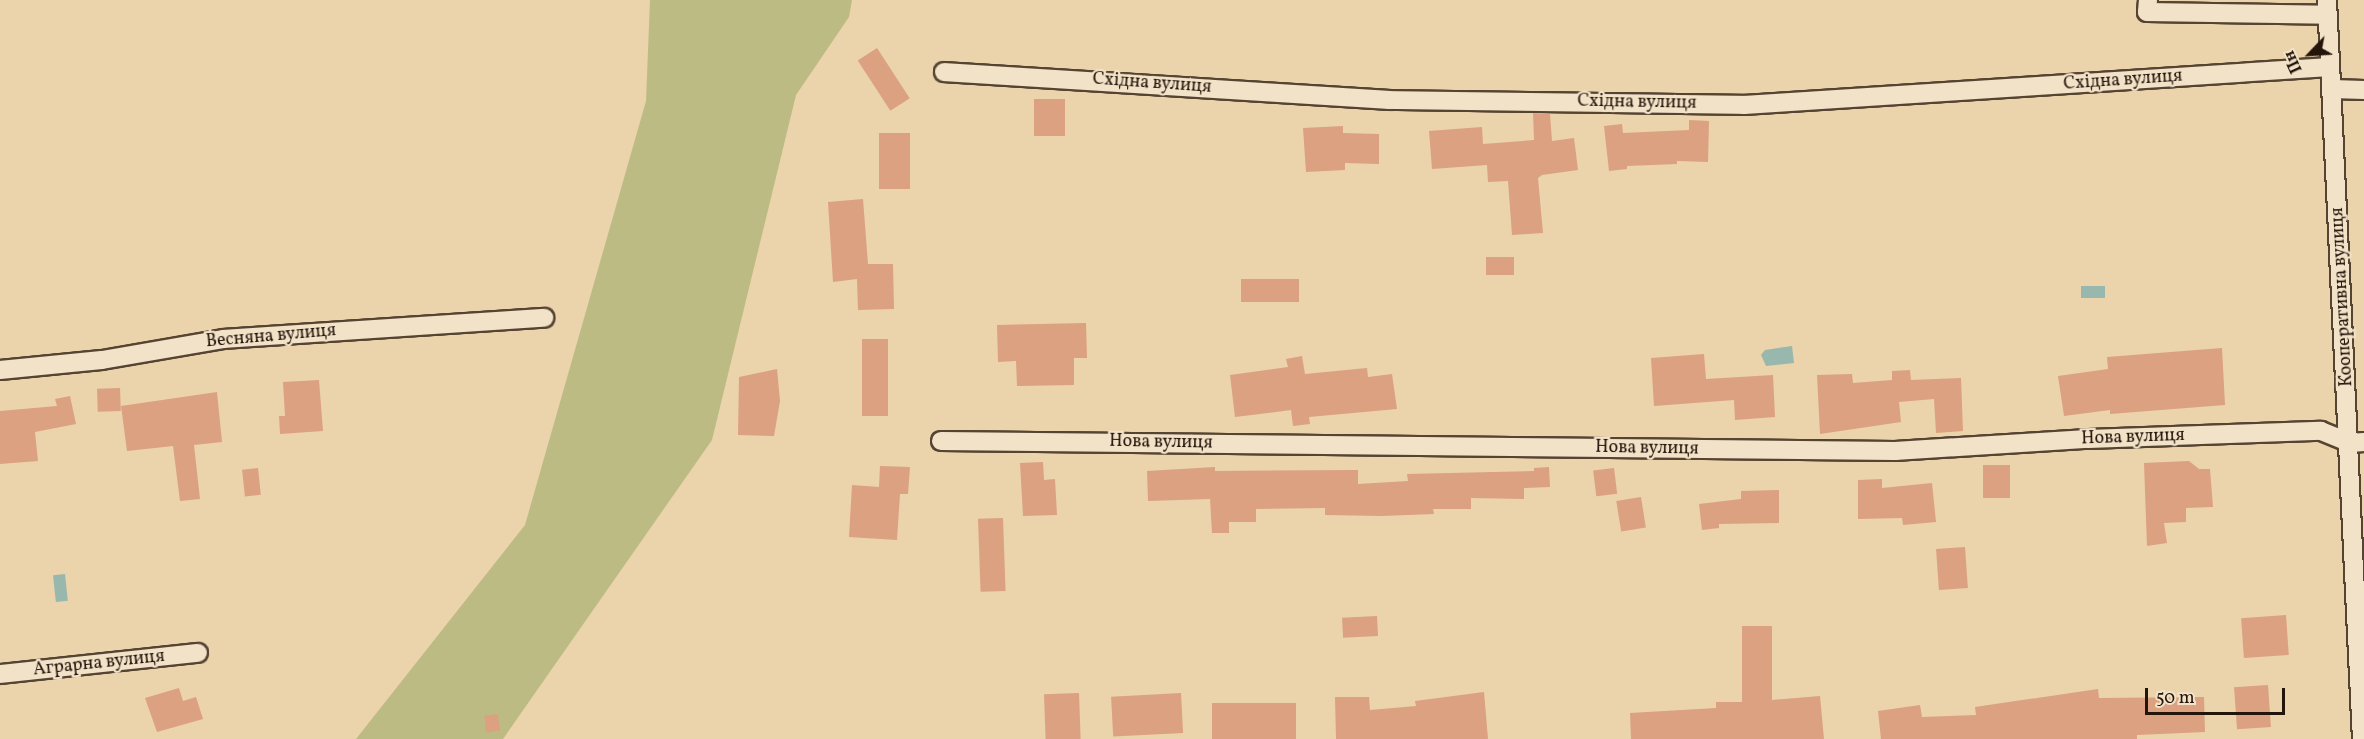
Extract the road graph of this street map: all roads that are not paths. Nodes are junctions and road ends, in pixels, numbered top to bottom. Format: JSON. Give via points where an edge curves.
{"nodes":[{"id":1,"x":2148,"y":0,"type":"edge"},
{"id":2,"x":2328,"y":8,"type":"edge"},
{"id":3,"x":2330,"y":67,"type":"junction"},
{"id":4,"x":944,"y":72,"type":"dead end"},
{"id":5,"x":2332,"y":89,"type":"junction"},
{"id":6,"x":2364,"y":90,"type":"edge"},
{"id":7,"x":544,"y":318,"type":"dead end"},
{"id":8,"x":0,"y":370,"type":"edge"},
{"id":9,"x":942,"y":441,"type":"dead end"},
{"id":10,"x":2357,"y":443,"type":"edge"},
{"id":11,"x":198,"y":653,"type":"dead end"},
{"id":12,"x":0,"y":674,"type":"edge"},
{"id":13,"x":2362,"y":739,"type":"edge"}],
"edges":[{"from":1,"to":2,"type":"street","via":[[2147,12]]},
{"from":2,"to":3,"type":"street","name":"Кооперативна вулиця"},
{"from":3,"to":4,"type":"street","name":"Східна вулиця","via":[[1744,105],[1389,100]]},
{"from":3,"to":5,"type":"street","name":"Кооперативна вулиця"},
{"from":5,"to":6,"type":"street"},
{"from":5,"to":10,"type":"street","name":"Кооперативна вулиця"},
{"from":7,"to":8,"type":"street","name":"Весняна вулиця","via":[[224,339],[102,360]]},
{"from":9,"to":10,"type":"street","name":"Нова вулиця","via":[[1895,452],[2088,439],[2321,431]]},
{"from":10,"to":13,"type":"street","name":"Кооперативна вулиця"},
{"from":11,"to":12,"type":"street","name":"Аграрна вулиця"}]}
